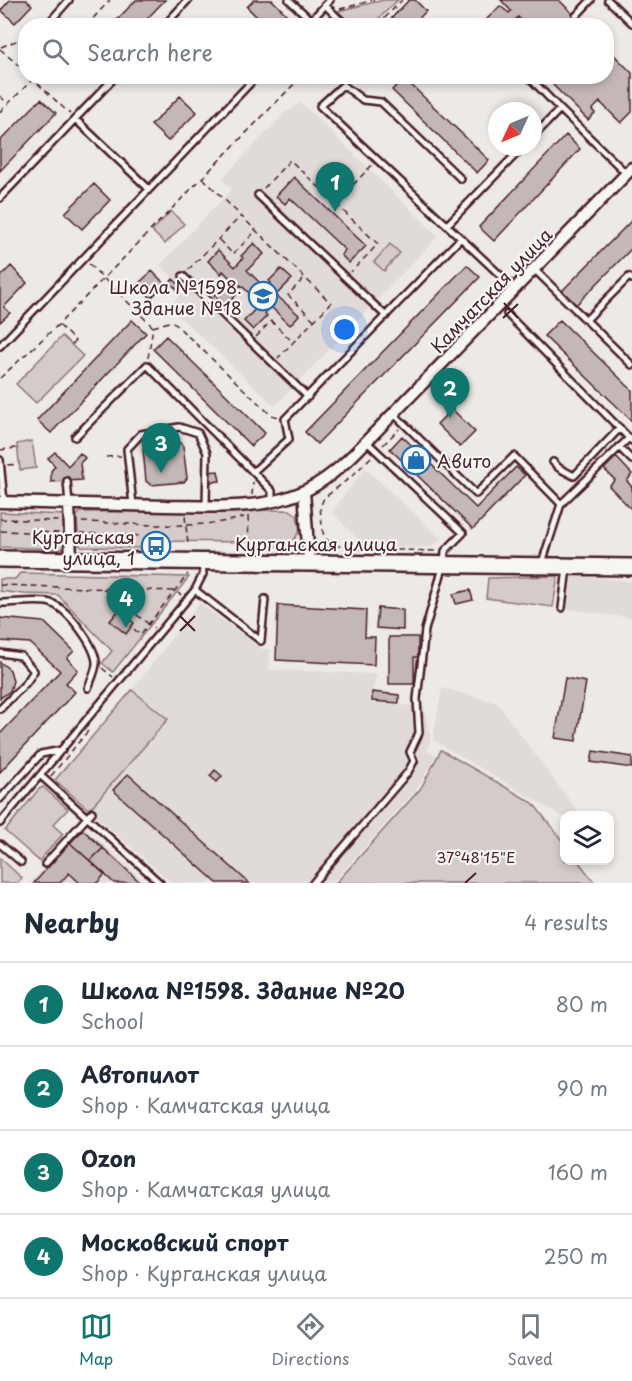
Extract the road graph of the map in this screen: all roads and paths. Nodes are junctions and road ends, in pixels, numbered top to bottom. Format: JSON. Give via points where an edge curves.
{"nodes":[{"id":1,"x":69,"y":0,"type":"edge"},
{"id":2,"x":110,"y":0,"type":"edge"},
{"id":3,"x":188,"y":0,"type":"edge"},
{"id":4,"x":289,"y":0,"type":"edge"},
{"id":5,"x":330,"y":0,"type":"edge"},
{"id":6,"x":374,"y":0,"type":"edge"},
{"id":7,"x":402,"y":0,"type":"edge"},
{"id":8,"x":591,"y":0,"type":"edge"},
{"id":9,"x":608,"y":0,"type":"edge"},
{"id":10,"x":325,"y":5,"type":"junction"},
{"id":11,"x":331,"y":11,"type":"junction"},
{"id":12,"x":576,"y":16,"type":"dead end"},
{"id":13,"x":53,"y":18,"type":"edge"},
{"id":14,"x":93,"y":18,"type":"edge"},
{"id":15,"x":171,"y":18,"type":"edge"},
{"id":16,"x":309,"y":18,"type":"edge"},
{"id":17,"x":313,"y":18,"type":"edge"},
{"id":18,"x":338,"y":18,"type":"edge"},
{"id":19,"x":384,"y":18,"type":"edge"},
{"id":20,"x":632,"y":23,"type":"edge"},
{"id":21,"x":18,"y":40,"type":"edge"},
{"id":22,"x":0,"y":48,"type":"edge"},
{"id":23,"x":18,"y":65,"type":"edge"},
{"id":24,"x":28,"y":84,"type":"edge"},
{"id":25,"x":38,"y":84,"type":"edge"},
{"id":26,"x":108,"y":84,"type":"edge"},
{"id":27,"x":249,"y":84,"type":"edge"},
{"id":28,"x":294,"y":84,"type":"edge"},
{"id":29,"x":536,"y":84,"type":"edge"},
{"id":30,"x":0,"y":96,"type":"edge"},
{"id":31,"x":8,"y":104,"type":"junction"},
{"id":32,"x":560,"y":110,"type":"junction"},
{"id":33,"x":0,"y":112,"type":"edge"},
{"id":34,"x":75,"y":119,"type":"junction"},
{"id":35,"x":542,"y":128,"type":"edge"},
{"id":36,"x":514,"y":156,"type":"edge"},
{"id":37,"x":368,"y":169,"type":"dead end"},
{"id":38,"x":629,"y":171,"type":"edge"},
{"id":39,"x":202,"y":178,"type":"junction"},
{"id":40,"x":461,"y":179,"type":"dead end"},
{"id":41,"x":149,"y":189,"type":"junction"},
{"id":42,"x":258,"y":195,"type":"joint"},
{"id":43,"x":0,"y":198,"type":"edge"},
{"id":44,"x":336,"y":203,"type":"junction"},
{"id":45,"x":241,"y":216,"type":"junction"},
{"id":46,"x":447,"y":225,"type":"junction"},
{"id":47,"x":256,"y":231,"type":"junction"},
{"id":48,"x":460,"y":238,"type":"junction"},
{"id":49,"x":218,"y":240,"type":"junction"},
{"id":50,"x":83,"y":258,"type":"junction"},
{"id":51,"x":534,"y":269,"type":"junction"},
{"id":52,"x":183,"y":276,"type":"joint"},
{"id":53,"x":103,"y":278,"type":"junction"},
{"id":54,"x":304,"y":278,"type":"junction"},
{"id":55,"x":345,"y":278,"type":"junction"},
{"id":56,"x":632,"y":279,"type":"edge"},
{"id":57,"x":515,"y":289,"type":"junction"},
{"id":58,"x":507,"y":315,"type":"dead end"},
{"id":59,"x":386,"y":316,"type":"junction"},
{"id":60,"x":314,"y":320,"type":"junction"},
{"id":61,"x":586,"y":320,"type":"junction"},
{"id":62,"x":58,"y":325,"type":"junction"},
{"id":63,"x":153,"y":327,"type":"junction"},
{"id":64,"x":251,"y":342,"type":"junction"},
{"id":65,"x":293,"y":342,"type":"junction"},
{"id":66,"x":72,"y":345,"type":"dead end"},
{"id":67,"x":0,"y":346,"type":"edge"},
{"id":68,"x":273,"y":363,"type":"junction"},
{"id":69,"x":632,"y":364,"type":"edge"},
{"id":70,"x":147,"y":365,"type":"junction"},
{"id":71,"x":0,"y":378,"type":"edge"},
{"id":72,"x":308,"y":397,"type":"junction"},
{"id":73,"x":394,"y":414,"type":"junction"},
{"id":74,"x":285,"y":419,"type":"junction"},
{"id":75,"x":404,"y":424,"type":"junction"},
{"id":76,"x":620,"y":428,"type":"junction"},
{"id":77,"x":75,"y":437,"type":"dead end"},
{"id":78,"x":631,"y":439,"type":"edge"},
{"id":79,"x":367,"y":442,"type":"junction"},
{"id":80,"x":619,"y":447,"type":"junction"},
{"id":81,"x":17,"y":448,"type":"dead end"},
{"id":82,"x":0,"y":450,"type":"edge"},
{"id":83,"x":377,"y":451,"type":"junction"},
{"id":84,"x":128,"y":456,"type":"junction"},
{"id":85,"x":106,"y":457,"type":"dead end"},
{"id":86,"x":0,"y":460,"type":"edge"},
{"id":87,"x":632,"y":460,"type":"edge"},
{"id":88,"x":553,"y":462,"type":"dead end"},
{"id":89,"x":19,"y":464,"type":"dead end"},
{"id":90,"x":1,"y":466,"type":"edge"},
{"id":91,"x":254,"y":472,"type":"junction"},
{"id":92,"x":67,"y":481,"type":"dead end"},
{"id":93,"x":304,"y":491,"type":"junction"},
{"id":94,"x":252,"y":496,"type":"dead end"},
{"id":95,"x":2,"y":502,"type":"edge"},
{"id":96,"x":272,"y":502,"type":"junction"},
{"id":97,"x":69,"y":504,"type":"junction"},
{"id":98,"x":561,"y":504,"type":"junction"},
{"id":99,"x":133,"y":505,"type":"junction"},
{"id":100,"x":185,"y":506,"type":"junction"},
{"id":101,"x":206,"y":506,"type":"junction"},
{"id":102,"x":0,"y":519,"type":"edge"},
{"id":103,"x":69,"y":522,"type":"junction"},
{"id":104,"x":185,"y":525,"type":"junction"},
{"id":105,"x":188,"y":545,"type":"dead end"},
{"id":106,"x":249,"y":545,"type":"dead end"},
{"id":107,"x":444,"y":557,"type":"junction"},
{"id":108,"x":0,"y":559,"type":"edge"},
{"id":109,"x":71,"y":559,"type":"junction"},
{"id":110,"x":202,"y":561,"type":"junction"},
{"id":111,"x":309,"y":561,"type":"junction"},
{"id":112,"x":541,"y":565,"type":"junction"},
{"id":113,"x":567,"y":566,"type":"junction"},
{"id":114,"x":632,"y":567,"type":"edge"},
{"id":115,"x":188,"y":573,"type":"dead end"},
{"id":116,"x":0,"y":585,"type":"edge"},
{"id":117,"x":102,"y":588,"type":"junction"},
{"id":118,"x":195,"y":590,"type":"junction"},
{"id":119,"x":175,"y":591,"type":"junction"},
{"id":120,"x":187,"y":599,"type":"junction"},
{"id":121,"x":265,"y":599,"type":"dead end"},
{"id":122,"x":0,"y":603,"type":"edge"},
{"id":123,"x":562,"y":608,"type":"dead end"},
{"id":124,"x":149,"y":624,"type":"junction"},
{"id":125,"x":134,"y":629,"type":"dead end"},
{"id":126,"x":159,"y":632,"type":"junction"},
{"id":127,"x":0,"y":653,"type":"edge"},
{"id":128,"x":96,"y":663,"type":"junction"},
{"id":129,"x":118,"y":681,"type":"junction"},
{"id":130,"x":88,"y":688,"type":"dead end"},
{"id":131,"x":0,"y":709,"type":"edge"},
{"id":132,"x":62,"y":750,"type":"junction"},
{"id":133,"x":41,"y":776,"type":"junction"},
{"id":134,"x":0,"y":799,"type":"edge"},
{"id":135,"x":89,"y":815,"type":"junction"},
{"id":136,"x":0,"y":823,"type":"edge"},
{"id":137,"x":0,"y":844,"type":"edge"},
{"id":138,"x":21,"y":862,"type":"dead end"},
{"id":139,"x":45,"y":864,"type":"dead end"},
{"id":140,"x":160,"y":883,"type":"edge"},
{"id":141,"x":313,"y":883,"type":"edge"}],
"edges":[{"from":1,"to":13,"type":"lane"},
{"from":2,"to":14,"type":"path"},
{"from":3,"to":15,"type":"lane"},
{"from":4,"to":16,"type":"lane"},
{"from":5,"to":10,"type":"lane"},
{"from":6,"to":11,"type":"path"},
{"from":7,"to":19,"type":"path"},
{"from":8,"to":12,"type":"lane"},
{"from":9,"to":20,"type":"lane"},
{"from":10,"to":11,"type":"lane"},
{"from":10,"to":17,"type":"lane"},
{"from":11,"to":18,"type":"lane"},
{"from":21,"to":22,"type":"path"},
{"from":22,"to":23,"type":"path"},
{"from":24,"to":31,"type":"path"},
{"from":25,"to":34,"type":"path"},
{"from":26,"to":34,"type":"lane"},
{"from":27,"to":41,"type":"lane"},
{"from":28,"to":39,"type":"path"},
{"from":29,"to":32,"type":"lane"},
{"from":30,"to":31,"type":"path"},
{"from":31,"to":33,"type":"path"},
{"from":32,"to":35,"type":"lane"},
{"from":32,"to":38,"type":"lane"},
{"from":34,"to":41,"type":"lane"},
{"from":34,"to":43,"type":"lane"},
{"from":36,"to":46,"type":"lane"},
{"from":37,"to":44,"type":"path"},
{"from":38,"to":51,"type":"street","name":"Камчатская улица"},
{"from":39,"to":45,"type":"path"},
{"from":39,"to":53,"type":"path"},
{"from":40,"to":46,"type":"lane","via":[[381,102],[363,100],[343,85],[320,106]]},
{"from":41,"to":50,"type":"lane"},
{"from":42,"to":44,"type":"path","via":[[290,160]]},
{"from":42,"to":55,"type":"lane"},
{"from":44,"to":55,"type":"path","via":[[378,244]]},
{"from":45,"to":47,"type":"path"},
{"from":45,"to":49,"type":"path"},
{"from":46,"to":48,"type":"lane"},
{"from":47,"to":49,"type":"path","via":[[233,254]]},
{"from":47,"to":54,"type":"path"},
{"from":48,"to":57,"type":"lane"},
{"from":48,"to":59,"type":"lane"},
{"from":49,"to":52,"type":"path"},
{"from":50,"to":53,"type":"path"},
{"from":50,"to":67,"type":"lane"},
{"from":51,"to":57,"type":"street","name":"Камчатская улица"},
{"from":51,"to":61,"type":"lane"},
{"from":52,"to":64,"type":"lane"},
{"from":53,"to":62,"type":"path"},
{"from":53,"to":63,"type":"path"},
{"from":54,"to":60,"type":"path","via":[[288,295]]},
{"from":54,"to":60,"type":"path","via":[[331,303]]},
{"from":55,"to":59,"type":"lane"},
{"from":56,"to":61,"type":"lane","via":[[629,277]]},
{"from":57,"to":73,"type":"street","name":"Камчатская улица"},
{"from":58,"to":76,"type":"lane"},
{"from":59,"to":72,"type":"lane"},
{"from":60,"to":65,"type":"path"},
{"from":61,"to":69,"type":"lane"},
{"from":62,"to":66,"type":"path","via":[[75,341]]},
{"from":62,"to":71,"type":"path"},
{"from":63,"to":70,"type":"path"},
{"from":63,"to":74,"type":"path","via":[[172,321],[271,415]]},
{"from":64,"to":65,"type":"path","via":[[271,321]]},
{"from":64,"to":68,"type":"lane"},
{"from":65,"to":68,"type":"path"},
{"from":68,"to":72,"type":"lane"},
{"from":70,"to":77,"type":"lane"},
{"from":70,"to":91,"type":"lane"},
{"from":72,"to":74,"type":"lane"},
{"from":73,"to":75,"type":"lane"},
{"from":73,"to":79,"type":"street","name":"Камчатская улица"},
{"from":74,"to":91,"type":"lane","via":[[289,440]]},
{"from":75,"to":83,"type":"path"},
{"from":75,"to":98,"type":"lane","via":[[476,494],[514,456]]},
{"from":76,"to":78,"type":"lane"},
{"from":76,"to":88,"type":"lane","via":[[574,476]]},
{"from":78,"to":80,"type":"lane"},
{"from":79,"to":83,"type":"lane"},
{"from":79,"to":93,"type":"street","name":"Камчатская улица","via":[[332,475]]},
{"from":80,"to":87,"type":"lane"},
{"from":80,"to":98,"type":"lane"},
{"from":81,"to":82,"type":"path"},
{"from":83,"to":107,"type":"lane","via":[[463,533]]},
{"from":83,"to":107,"type":"path","via":[[324,498],[320,507],[327,540],[358,549]]},
{"from":84,"to":85,"type":"path"},
{"from":84,"to":99,"type":"lane"},
{"from":84,"to":101,"type":"lane","via":[[127,449],[141,434],[179,427],[198,433],[207,453]]},
{"from":86,"to":90,"type":"lane"},
{"from":89,"to":90,"type":"path"},
{"from":90,"to":95,"type":"lane"},
{"from":91,"to":94,"type":"path"},
{"from":91,"to":96,"type":"lane","via":[[272,491]]},
{"from":92,"to":97,"type":"lane"},
{"from":93,"to":96,"type":"street","name":"Камчатская улица"},
{"from":93,"to":111,"type":"street"},
{"from":95,"to":97,"type":"street","name":"Камчатская улица"},
{"from":96,"to":101,"type":"street","name":"Камчатская улица"},
{"from":97,"to":99,"type":"street","name":"Камчатская улица"},
{"from":97,"to":103,"type":"street"},
{"from":98,"to":112,"type":"lane"},
{"from":99,"to":100,"type":"street","name":"Камчатская улица"},
{"from":100,"to":101,"type":"street","name":"Камчатская улица"},
{"from":100,"to":104,"type":"path"},
{"from":102,"to":103,"type":"path"},
{"from":103,"to":104,"type":"path"},
{"from":103,"to":109,"type":"street"},
{"from":104,"to":105,"type":"path"},
{"from":104,"to":106,"type":"path","via":[[248,515]]},
{"from":107,"to":111,"type":"street","name":"Курганская улица"},
{"from":107,"to":112,"type":"street","name":"Курганская улица"},
{"from":107,"to":141,"type":"lane","via":[[425,630],[417,699],[419,733],[410,752],[414,761]]},
{"from":108,"to":109,"type":"street","name":"Курганская улица"},
{"from":109,"to":110,"type":"street","name":"Курганская улица"},
{"from":110,"to":111,"type":"street","name":"Курганская улица"},
{"from":110,"to":118,"type":"lane","via":[[202,574]]},
{"from":112,"to":113,"type":"street","name":"Курганская улица"},
{"from":113,"to":114,"type":"street","name":"Курганская улица"},
{"from":113,"to":123,"type":"lane"},
{"from":115,"to":119,"type":"path"},
{"from":116,"to":117,"type":"path"},
{"from":117,"to":119,"type":"path"},
{"from":117,"to":124,"type":"path"},
{"from":118,"to":120,"type":"lane"},
{"from":118,"to":121,"type":"lane","via":[[261,641]]},
{"from":119,"to":120,"type":"path"},
{"from":119,"to":124,"type":"path"},
{"from":120,"to":126,"type":"lane"},
{"from":122,"to":128,"type":"lane","via":[[49,602],[82,631]]},
{"from":124,"to":125,"type":"path","via":[[140,635]]},
{"from":124,"to":126,"type":"path"},
{"from":126,"to":129,"type":"lane"},
{"from":127,"to":131,"type":"lane","via":[[21,657],[34,671]]},
{"from":128,"to":129,"type":"path"},
{"from":128,"to":130,"type":"lane"},
{"from":129,"to":132,"type":"lane"},
{"from":132,"to":133,"type":"lane"},
{"from":132,"to":134,"type":"lane","via":[[41,754]]},
{"from":133,"to":135,"type":"lane"},
{"from":133,"to":136,"type":"lane"},
{"from":135,"to":139,"type":"lane"},
{"from":135,"to":140,"type":"lane"},
{"from":137,"to":138,"type":"lane"}]}
